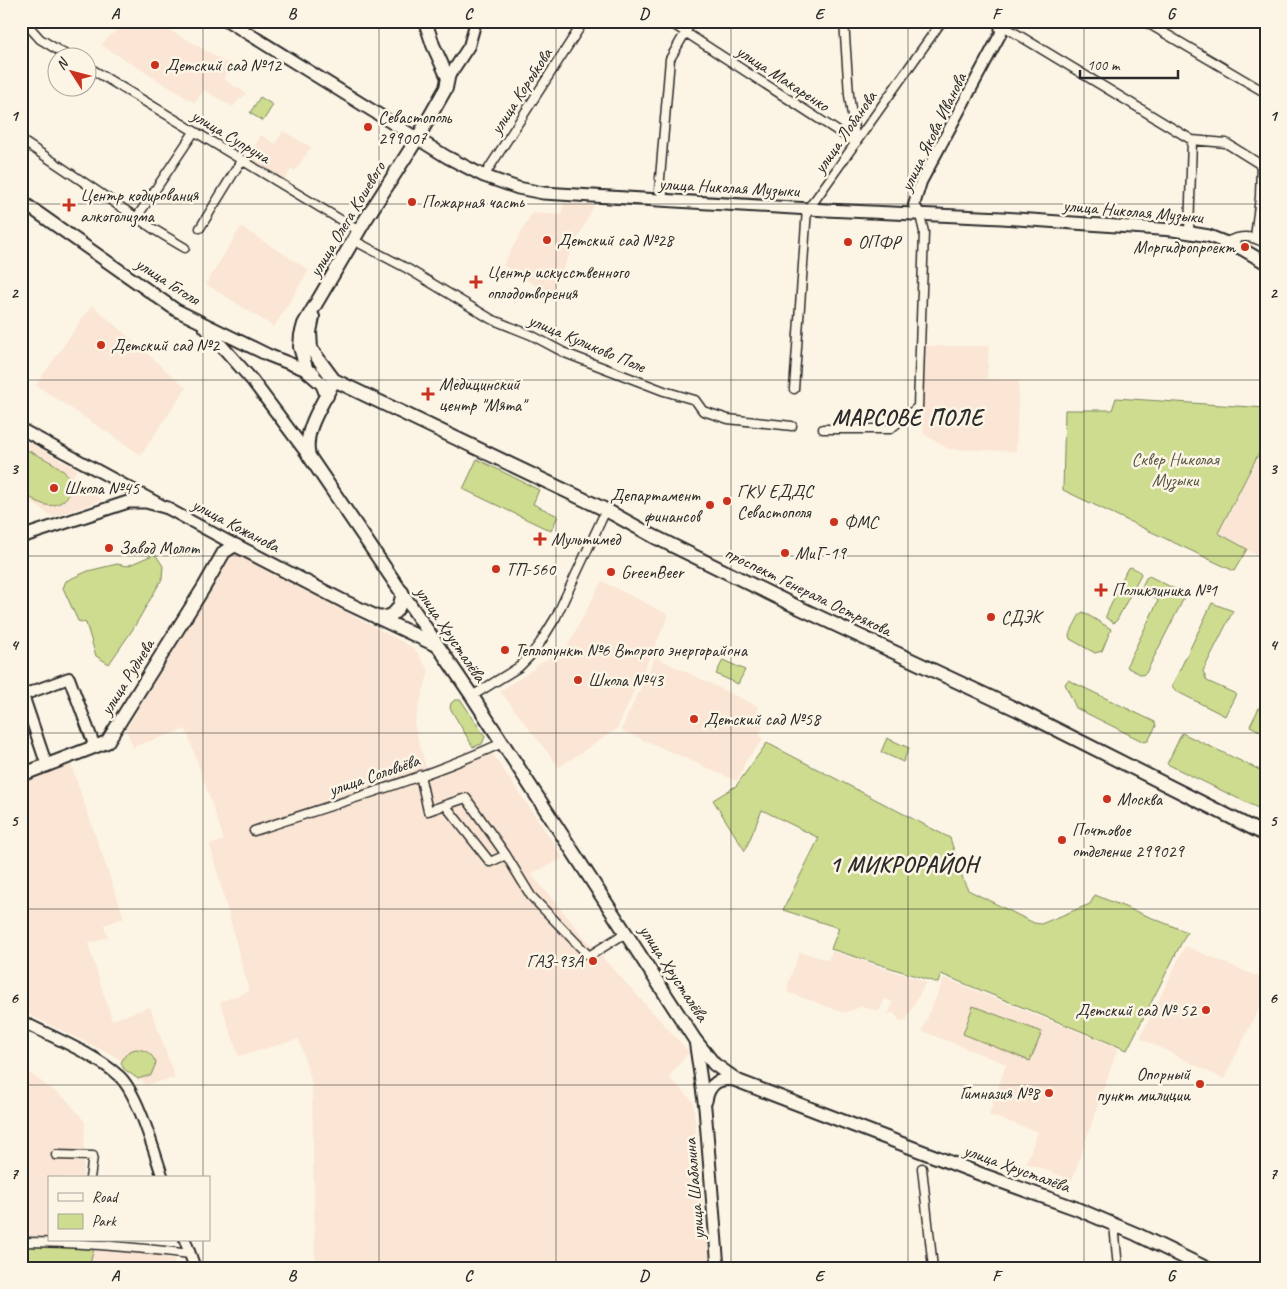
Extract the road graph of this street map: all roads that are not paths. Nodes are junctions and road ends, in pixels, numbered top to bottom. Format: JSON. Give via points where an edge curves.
{"nodes":[{"id":1,"x":24,"y":21,"type":"edge"},
{"id":2,"x":228,"y":21,"type":"edge"},
{"id":3,"x":425,"y":21,"type":"edge"},
{"id":4,"x":476,"y":21,"type":"edge"},
{"id":5,"x":584,"y":21,"type":"edge"},
{"id":6,"x":668,"y":21,"type":"edge"},
{"id":7,"x":692,"y":21,"type":"edge"},
{"id":8,"x":942,"y":21,"type":"edge"},
{"id":9,"x":1144,"y":21,"type":"edge"},
{"id":10,"x":844,"y":22,"type":"edge"},
{"id":11,"x":998,"y":22,"type":"edge"},
{"id":12,"x":685,"y":33,"type":"junction"},
{"id":13,"x":55,"y":48,"type":"edge"},
{"id":14,"x":98,"y":74,"type":"edge"},
{"id":15,"x":448,"y":78,"type":"junction"},
{"id":16,"x":1266,"y":93,"type":"edge"},
{"id":17,"x":194,"y":132,"type":"junction"},
{"id":18,"x":418,"y":139,"type":"junction"},
{"id":19,"x":21,"y":140,"type":"edge"},
{"id":20,"x":1192,"y":140,"type":"junction"},
{"id":21,"x":856,"y":143,"type":"junction"},
{"id":22,"x":242,"y":161,"type":"junction"},
{"id":23,"x":1264,"y":166,"type":"edge"},
{"id":24,"x":484,"y":176,"type":"junction"},
{"id":25,"x":662,"y":200,"type":"junction"},
{"id":26,"x":21,"y":201,"type":"edge"},
{"id":27,"x":806,"y":209,"type":"junction"},
{"id":28,"x":920,"y":215,"type":"junction"},
{"id":29,"x":137,"y":217,"type":"junction"},
{"id":30,"x":200,"y":228,"type":"dead end"},
{"id":31,"x":1189,"y":232,"type":"junction"},
{"id":32,"x":356,"y":235,"type":"junction"},
{"id":33,"x":1255,"y":237,"type":"junction"},
{"id":34,"x":1226,"y":242,"type":"junction"},
{"id":35,"x":1266,"y":244,"type":"edge"},
{"id":36,"x":185,"y":248,"type":"dead end"},
{"id":37,"x":1266,"y":263,"type":"edge"},
{"id":38,"x":194,"y":319,"type":"junction"},
{"id":39,"x":307,"y":359,"type":"junction"},
{"id":40,"x":334,"y":380,"type":"junction"},
{"id":41,"x":794,"y":389,"type":"dead end"},
{"id":42,"x":327,"y":396,"type":"junction"},
{"id":43,"x":792,"y":426,"type":"dead end"},
{"id":44,"x":21,"y":429,"type":"edge"},
{"id":45,"x":822,"y":429,"type":"dead end"},
{"id":46,"x":309,"y":456,"type":"junction"},
{"id":47,"x":168,"y":508,"type":"junction"},
{"id":48,"x":606,"y":510,"type":"junction"},
{"id":49,"x":21,"y":537,"type":"edge"},
{"id":50,"x":228,"y":546,"type":"junction"},
{"id":51,"x":402,"y":592,"type":"junction"},
{"id":52,"x":413,"y":609,"type":"junction"},
{"id":53,"x":373,"y":616,"type":"junction"},
{"id":54,"x":392,"y":626,"type":"junction"},
{"id":55,"x":438,"y":646,"type":"junction"},
{"id":56,"x":22,"y":695,"type":"edge"},
{"id":57,"x":472,"y":696,"type":"junction"},
{"id":58,"x":502,"y":743,"type":"junction"},
{"id":59,"x":95,"y":747,"type":"junction"},
{"id":60,"x":47,"y":766,"type":"junction"},
{"id":61,"x":21,"y":774,"type":"edge"},
{"id":62,"x":420,"y":775,"type":"junction"},
{"id":63,"x":445,"y":805,"type":"junction"},
{"id":64,"x":254,"y":831,"type":"dead end"},
{"id":65,"x":1266,"y":835,"type":"edge"},
{"id":66,"x":506,"y":855,"type":"junction"},
{"id":67,"x":627,"y":932,"type":"junction"},
{"id":68,"x":21,"y":1021,"type":"edge"},
{"id":69,"x":696,"y":1040,"type":"junction"},
{"id":70,"x":714,"y":1064,"type":"junction"},
{"id":71,"x":738,"y":1081,"type":"junction"},
{"id":72,"x":703,"y":1088,"type":"junction"},
{"id":73,"x":705,"y":1108,"type":"junction"},
{"id":74,"x":56,"y":1155,"type":"dead end"},
{"id":75,"x":922,"y":1168,"type":"dead end"},
{"id":76,"x":90,"y":1176,"type":"edge"},
{"id":77,"x":162,"y":1176,"type":"edge"},
{"id":78,"x":1114,"y":1225,"type":"junction"},
{"id":79,"x":21,"y":1242,"type":"edge"},
{"id":80,"x":84,"y":1242,"type":"edge"},
{"id":81,"x":186,"y":1242,"type":"edge"},
{"id":82,"x":190,"y":1254,"type":"junction"},
{"id":83,"x":195,"y":1268,"type":"edge"},
{"id":84,"x":718,"y":1268,"type":"edge"},
{"id":85,"x":933,"y":1268,"type":"edge"},
{"id":86,"x":1118,"y":1268,"type":"edge"},
{"id":87,"x":1206,"y":1268,"type":"edge"}],
"edges":[{"from":1,"to":13,"type":"street","via":[[40,39]]},
{"from":2,"to":18,"type":"main road","name":"улица Николая Музыки"},
{"from":3,"to":15,"type":"main road"},
{"from":4,"to":15,"type":"street","name":"улица Олега Кошевого","via":[[469,46]]},
{"from":5,"to":24,"type":"street","name":"улица Коробкова"},
{"from":6,"to":12,"type":"street","name":"улица Макаренко"},
{"from":7,"to":12,"type":"street"},
{"from":8,"to":21,"type":"street","name":"улица Лобанова"},
{"from":9,"to":16,"type":"street"},
{"from":10,"to":21,"type":"street"},
{"from":11,"to":20,"type":"street"},
{"from":11,"to":28,"type":"street","name":"улица Якова Иванова","via":[[1001,33],[921,182],[914,205]]},
{"from":12,"to":21,"type":"street","name":"улица Макаренко"},
{"from":12,"to":25,"type":"street","via":[[670,59],[659,190],[663,193]]},
{"from":14,"to":17,"type":"street","name":"улица Супруна"},
{"from":15,"to":18,"type":"main road","name":"улица Олега Кошевого","via":[[446,88]]},
{"from":17,"to":22,"type":"street","name":"улица Супруна"},
{"from":17,"to":29,"type":"street"},
{"from":18,"to":24,"type":"main road","name":"улица Николая Музыки","via":[[446,158]]},
{"from":18,"to":32,"type":"main road","name":"улица Олега Кошевого"},
{"from":19,"to":29,"type":"street"},
{"from":20,"to":23,"type":"street","via":[[1226,144]]},
{"from":20,"to":31,"type":"street"},
{"from":21,"to":27,"type":"street","name":"улица Лобанова"},
{"from":22,"to":30,"type":"street"},
{"from":22,"to":32,"type":"street","name":"улица Супруна"},
{"from":23,"to":33,"type":"street"},
{"from":24,"to":25,"type":"main road","name":"улица Николая Музыки","via":[[543,193]]},
{"from":25,"to":27,"type":"main road","name":"улица Николая Музыки"},
{"from":26,"to":38,"type":"main road","name":"улица Гоголя","via":[[176,310]]},
{"from":27,"to":28,"type":"main road","name":"улица Николая Музыки"},
{"from":27,"to":41,"type":"street"},
{"from":28,"to":31,"type":"main road","name":"улица Николая Музыки"},
{"from":28,"to":45,"type":"street","name":"улица Якова Иванова","via":[[924,232],[918,407],[890,429]]},
{"from":29,"to":36,"type":"street"},
{"from":31,"to":34,"type":"main road","name":"улица Николая Музыки"},
{"from":32,"to":39,"type":"main road","name":"улица Олега Кошевого","via":[[304,324],[300,347]]},
{"from":32,"to":43,"type":"street","name":"улица Куликово Поле","via":[[490,319],[565,353],[695,400],[703,411],[728,419]]},
{"from":33,"to":34,"type":"street","via":[[1236,237]]},
{"from":33,"to":35,"type":"street"},
{"from":34,"to":37,"type":"main road","name":"улица Николая Музыки"},
{"from":38,"to":39,"type":"main road","name":"улица Гоголя","via":[[289,364]]},
{"from":38,"to":46,"type":"main road","name":"улица Хрусталёва","via":[[252,380]]},
{"from":39,"to":40,"type":"main road"},
{"from":39,"to":40,"type":"main road"},
{"from":39,"to":42,"type":"main road"},
{"from":40,"to":42,"type":"main road"},
{"from":40,"to":48,"type":"main road","name":"проспект Генерала Острякова"},
{"from":42,"to":46,"type":"main road","via":[[309,433]]},
{"from":44,"to":47,"type":"street","name":"улица Кожанова"},
{"from":46,"to":51,"type":"main road","name":"улица Хрусталёва"},
{"from":47,"to":49,"type":"main road","via":[[146,502],[128,502]]},
{"from":47,"to":50,"type":"street","name":"улица Кожанова"},
{"from":48,"to":57,"type":"street","via":[[556,617],[540,643],[518,667]]},
{"from":48,"to":65,"type":"main road","name":"проспект Генерала Острякова","via":[[787,602],[1018,710]]},
{"from":50,"to":53,"type":"main road","name":"улица Кожанова"},
{"from":50,"to":59,"type":"main road","name":"улица Руднева","via":[[107,742]]},
{"from":51,"to":52,"type":"main road","name":"улица Хрусталёва"},
{"from":51,"to":53,"type":"main road","via":[[398,610],[382,618]]},
{"from":52,"to":54,"type":"main road","via":[[406,621]]},
{"from":52,"to":55,"type":"main road","name":"улица Хрусталёва"},
{"from":53,"to":54,"type":"main road","name":"улица Кожанова"},
{"from":54,"to":55,"type":"main road","name":"улица Кожанова"},
{"from":55,"to":57,"type":"main road","name":"улица Хрусталёва"},
{"from":56,"to":59,"type":"street","via":[[69,678]]},
{"from":56,"to":60,"type":"street"},
{"from":57,"to":58,"type":"main road","name":"улица Хрусталёва"},
{"from":58,"to":62,"type":"street","name":"улица Соловьёва"},
{"from":58,"to":67,"type":"main road","name":"улица Хрусталёва"},
{"from":59,"to":60,"type":"main road","name":"улица Руднева"},
{"from":60,"to":61,"type":"main road","name":"улица Руднева"},
{"from":62,"to":63,"type":"street","via":[[428,811]]},
{"from":62,"to":64,"type":"street","name":"улица Соловьёва"},
{"from":63,"to":66,"type":"street","via":[[490,862]]},
{"from":63,"to":66,"type":"street","via":[[466,798]]},
{"from":66,"to":67,"type":"street","via":[[531,896],[589,956]]},
{"from":67,"to":69,"type":"main road","name":"улица Хрусталёва"},
{"from":68,"to":77,"type":"street","via":[[98,1061],[120,1077],[134,1099]]},
{"from":69,"to":70,"type":"main road","name":"улица Хрусталёва"},
{"from":69,"to":72,"type":"main road","name":"улица Шабалина"},
{"from":70,"to":71,"type":"main road","name":"улица Хрусталёва"},
{"from":70,"to":72,"type":"main road","name":"улица Шабалина","via":[[708,1070]]},
{"from":71,"to":73,"type":"main road","name":"улица Шабалина","via":[[724,1079],[714,1084],[708,1091]]},
{"from":71,"to":78,"type":"main road","name":"улица Хрусталёва"},
{"from":72,"to":73,"type":"main road","name":"улица Шабалина"},
{"from":73,"to":84,"type":"main road","name":"улица Шабалина"},
{"from":74,"to":76,"type":"street","via":[[93,1156]]},
{"from":75,"to":85,"type":"street"},
{"from":78,"to":86,"type":"street"},
{"from":78,"to":87,"type":"main road","name":"улица Хрусталёва"},
{"from":79,"to":80,"type":"street"},
{"from":80,"to":82,"type":"street"},
{"from":81,"to":82,"type":"street"},
{"from":82,"to":83,"type":"street"}]}
